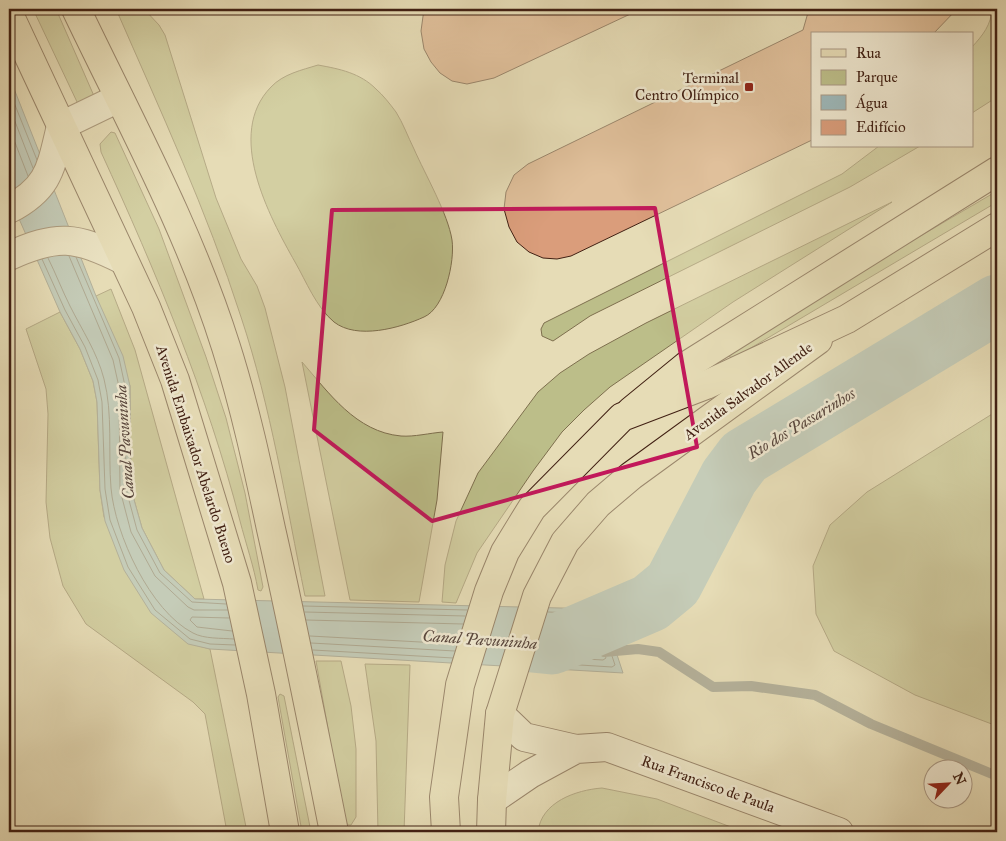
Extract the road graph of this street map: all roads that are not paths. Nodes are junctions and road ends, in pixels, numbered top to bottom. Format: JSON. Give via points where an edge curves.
{"nodes":[{"id":1,"x":76,"y":9,"type":"edge"},
{"id":2,"x":9,"y":14,"type":"edge"},
{"id":3,"x":119,"y":98,"type":"junction"},
{"id":4,"x":61,"y":126,"type":"junction"},
{"id":5,"x":997,"y":171,"type":"edge"},
{"id":6,"x":9,"y":209,"type":"edge"},
{"id":7,"x":997,"y":227,"type":"edge"},
{"id":8,"x":9,"y":256,"type":"edge"},
{"id":9,"x":123,"y":260,"type":"junction"},
{"id":10,"x":847,"y":319,"type":"junction"},
{"id":11,"x":622,"y":417,"type":"junction"},
{"id":12,"x":500,"y":714,"type":"junction"},
{"id":13,"x":576,"y":749,"type":"junction"},
{"id":14,"x":492,"y":800,"type":"junction"},
{"id":15,"x":285,"y":832,"type":"edge"},
{"id":16,"x":334,"y":832,"type":"edge"},
{"id":17,"x":446,"y":832,"type":"edge"},
{"id":18,"x":491,"y":832,"type":"edge"},
{"id":19,"x":838,"y":832,"type":"edge"}],
"edges":[{"from":1,"to":3,"type":"main road"},
{"from":2,"to":4,"type":"main road","name":"Avenida Embaixador Abelardo Bueno"},
{"from":3,"to":4,"type":"street"},
{"from":3,"to":16,"type":"main road","via":[[179,221],[226,347],[248,426]]},
{"from":4,"to":6,"type":"street","via":[[49,172],[41,187]]},
{"from":4,"to":9,"type":"main road","name":"Avenida Embaixador Abelardo Bueno"},
{"from":5,"to":11,"type":"main road","via":[[686,366]]},
{"from":7,"to":10,"type":"main road","name":"Avenida Salvador Allende"},
{"from":8,"to":9,"type":"street","via":[[47,241],[63,239],[99,248]]},
{"from":9,"to":15,"type":"main road","name":"Avenida Embaixador Abelardo Bueno","via":[[175,380],[237,583],[261,694]]},
{"from":10,"to":11,"type":"main road","via":[[706,385]]},
{"from":10,"to":12,"type":"main road","name":"Avenida Salvador Allende","via":[[631,476],[598,504],[564,542],[536,596]]},
{"from":11,"to":17,"type":"main road","via":[[532,508],[505,552],[489,591],[460,685],[444,798]]},
{"from":12,"to":13,"type":"street","name":"Rua Francisco de Paula","via":[[524,737]]},
{"from":12,"to":14,"type":"main road"},
{"from":13,"to":14,"type":"street","name":"Rua Francisco de Paula","via":[[530,774]]},
{"from":13,"to":19,"type":"street","name":"Rua Francisco de Paula","via":[[607,746]]},
{"from":14,"to":18,"type":"main road"}]}
